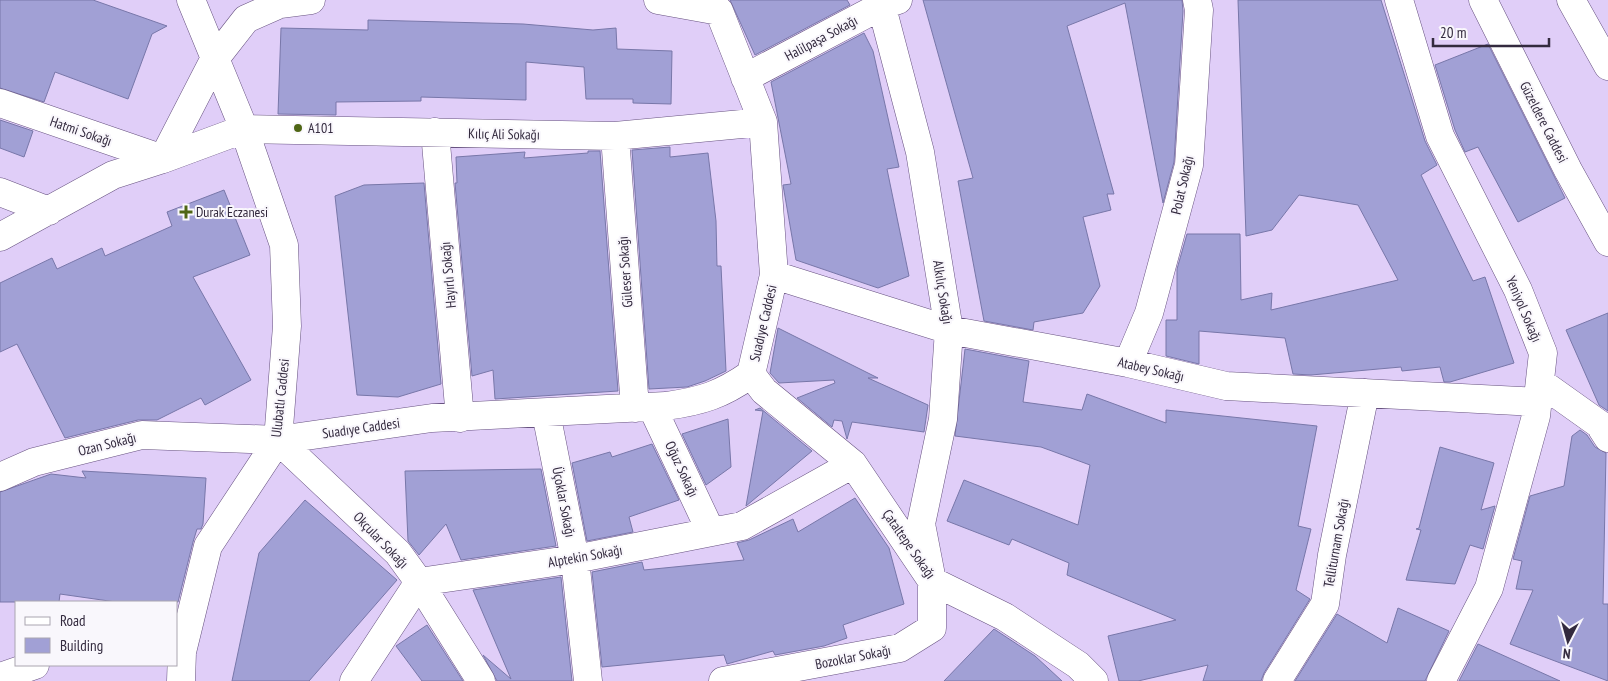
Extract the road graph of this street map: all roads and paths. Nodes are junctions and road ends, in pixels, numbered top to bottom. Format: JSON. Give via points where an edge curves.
{"nodes":[{"id":1,"x":190,"y":0,"type":"edge"},
{"id":2,"x":311,"y":0,"type":"edge"},
{"id":3,"x":658,"y":0,"type":"edge"},
{"id":4,"x":1197,"y":0,"type":"edge"},
{"id":5,"x":1399,"y":0,"type":"edge"},
{"id":6,"x":1483,"y":0,"type":"edge"},
{"id":7,"x":1571,"y":0,"type":"edge"},
{"id":8,"x":887,"y":2,"type":"edge"},
{"id":9,"x":214,"y":60,"type":"junction"},
{"id":10,"x":1607,"y":65,"type":"edge"},
{"id":11,"x":745,"y":78,"type":"junction"},
{"id":12,"x":0,"y":103,"type":"edge"},
{"id":13,"x":763,"y":122,"type":"junction"},
{"id":14,"x":244,"y":128,"type":"junction"},
{"id":15,"x":435,"y":132,"type":"junction"},
{"id":16,"x":615,"y":136,"type":"junction"},
{"id":17,"x":163,"y":159,"type":"junction"},
{"id":18,"x":0,"y":192,"type":"edge"},
{"id":19,"x":49,"y":211,"type":"junction"},
{"id":20,"x":0,"y":236,"type":"edge"},
{"id":21,"x":1608,"y":242,"type":"edge"},
{"id":22,"x":773,"y":268,"type":"junction"},
{"id":23,"x":949,"y":330,"type":"junction"},
{"id":24,"x":1128,"y":363,"type":"junction"},
{"id":25,"x":751,"y":374,"type":"junction"},
{"id":26,"x":1539,"y":392,"type":"junction"},
{"id":27,"x":1364,"y":393,"type":"junction"},
{"id":28,"x":644,"y":407,"type":"junction"},
{"id":29,"x":546,"y":413,"type":"junction"},
{"id":30,"x":460,"y":418,"type":"junction"},
{"id":31,"x":1608,"y":438,"type":"edge"},
{"id":32,"x":278,"y":440,"type":"junction"},
{"id":33,"x":853,"y":464,"type":"junction"},
{"id":34,"x":0,"y":477,"type":"edge"},
{"id":35,"x":711,"y":532,"type":"junction"},
{"id":36,"x":575,"y":560,"type":"junction"},
{"id":37,"x":932,"y":581,"type":"junction"},
{"id":38,"x":419,"y":582,"type":"junction"},
{"id":39,"x":179,"y":652,"type":"edge"},
{"id":40,"x":31,"y":666,"type":"edge"},
{"id":41,"x":0,"y":677,"type":"edge"},
{"id":42,"x":181,"y":681,"type":"edge"},
{"id":43,"x":354,"y":681,"type":"edge"},
{"id":44,"x":481,"y":681,"type":"edge"},
{"id":45,"x":588,"y":681,"type":"edge"},
{"id":46,"x":723,"y":681,"type":"edge"},
{"id":47,"x":1094,"y":681,"type":"edge"},
{"id":48,"x":1277,"y":681,"type":"edge"},
{"id":49,"x":1441,"y":681,"type":"edge"}],
"edges":[{"from":1,"to":9,"type":"street","name":"Ulubatlı Caddesi"},
{"from":2,"to":9,"type":"street","via":[[280,4],[246,19]]},
{"from":3,"to":11,"type":"street","name":"Suadıye Caddesi","via":[[719,11]]},
{"from":4,"to":24,"type":"street","name":"Polat Sokağı","via":[[1189,165],[1149,313]]},
{"from":5,"to":26,"type":"street","name":"Yeniyol Sokağı","via":[[1440,136],[1518,290],[1543,353]]},
{"from":6,"to":21,"type":"street","name":"Güzeldere Caddesi"},
{"from":7,"to":10,"type":"street"},
{"from":8,"to":11,"type":"street","name":"Halilpaşa Sokağı"},
{"from":8,"to":23,"type":"street","name":"Alkılıç Sokağı","via":[[920,152]]},
{"from":9,"to":14,"type":"street","name":"Ulubatlı Caddesi"},
{"from":9,"to":17,"type":"street"},
{"from":11,"to":13,"type":"street","name":"Suadıye Caddesi"},
{"from":12,"to":17,"type":"street","name":"Hatmi Sokağı"},
{"from":13,"to":16,"type":"street","name":"Kılıç Ali Sokağı"},
{"from":13,"to":22,"type":"street","name":"Suadıye Caddesi"},
{"from":14,"to":15,"type":"street","name":"Kılıç Ali Sokağı"},
{"from":14,"to":17,"type":"street"},
{"from":14,"to":32,"type":"street","name":"Ulubatlı Caddesi","via":[[284,245],[287,326]]},
{"from":15,"to":16,"type":"street","name":"Kılıç Ali Sokağı"},
{"from":15,"to":30,"type":"street","name":"Hayırlı Sokağı"},
{"from":16,"to":28,"type":"street","name":"Güleser Sokağı"},
{"from":17,"to":19,"type":"street","via":[[112,174]]},
{"from":18,"to":19,"type":"street"},
{"from":19,"to":20,"type":"street"},
{"from":22,"to":23,"type":"street","name":"Atabey Sokağı"},
{"from":22,"to":25,"type":"street","name":"Suadıye Caddesi"},
{"from":23,"to":24,"type":"street","name":"Atabey Sokağı"},
{"from":23,"to":37,"type":"street","name":"Alkılıç Sokağı","via":[[943,419],[921,524]]},
{"from":24,"to":27,"type":"street","name":"Atabey Sokağı","via":[[1226,386]]},
{"from":25,"to":28,"type":"street","name":"Suadıye Caddesi","via":[[727,391],[691,403]]},
{"from":25,"to":33,"type":"street","name":"Çataltepe Sokağı","via":[[764,391]]},
{"from":26,"to":27,"type":"street","name":"Atabey Sokağı"},
{"from":26,"to":31,"type":"street","via":[[1599,424]]},
{"from":26,"to":49,"type":"street","name":"Yeniyol Sokağı","via":[[1536,416],[1489,588]]},
{"from":27,"to":48,"type":"street","name":"Telliturnam Sokağı","via":[[1325,604]]},
{"from":28,"to":29,"type":"street","name":"Suadıye Caddesi"},
{"from":28,"to":35,"type":"street","name":"Oğuz Sokağı"},
{"from":29,"to":30,"type":"street","name":"Suadıye Caddesi"},
{"from":29,"to":36,"type":"street","name":"Üçoklar Sokağı"},
{"from":30,"to":32,"type":"street","name":"Suadıye Caddesi","via":[[432,418]]},
{"from":32,"to":34,"type":"street","name":"Ozan Sokağı","via":[[142,435],[34,462]]},
{"from":32,"to":38,"type":"street","name":"Okçular Sokağı","via":[[398,553]]},
{"from":32,"to":39,"type":"street","name":"Ulubatlı Caddesi","via":[[208,546]]},
{"from":33,"to":35,"type":"street","name":"Alptekin Sokağı","via":[[742,526]]},
{"from":33,"to":37,"type":"street","name":"Çataltepe Sokağı"},
{"from":35,"to":36,"type":"street","name":"Alptekin Sokağı"},
{"from":36,"to":38,"type":"street","name":"Alptekin Sokağı"},
{"from":36,"to":45,"type":"street","name":"Üçoklar Sokağı"},
{"from":37,"to":46,"type":"street","name":"Bozoklar Sokağı","via":[[932,628],[900,648]]},
{"from":37,"to":47,"type":"street","name":"Çataltepe Sokağı","via":[[1005,617],[1078,665]]},
{"from":38,"to":43,"type":"street"},
{"from":38,"to":44,"type":"street","name":"Okçular Sokağı"},
{"from":39,"to":42,"type":"street","name":"Ulubatlı Caddesi"},
{"from":40,"to":41,"type":"street"}]}
